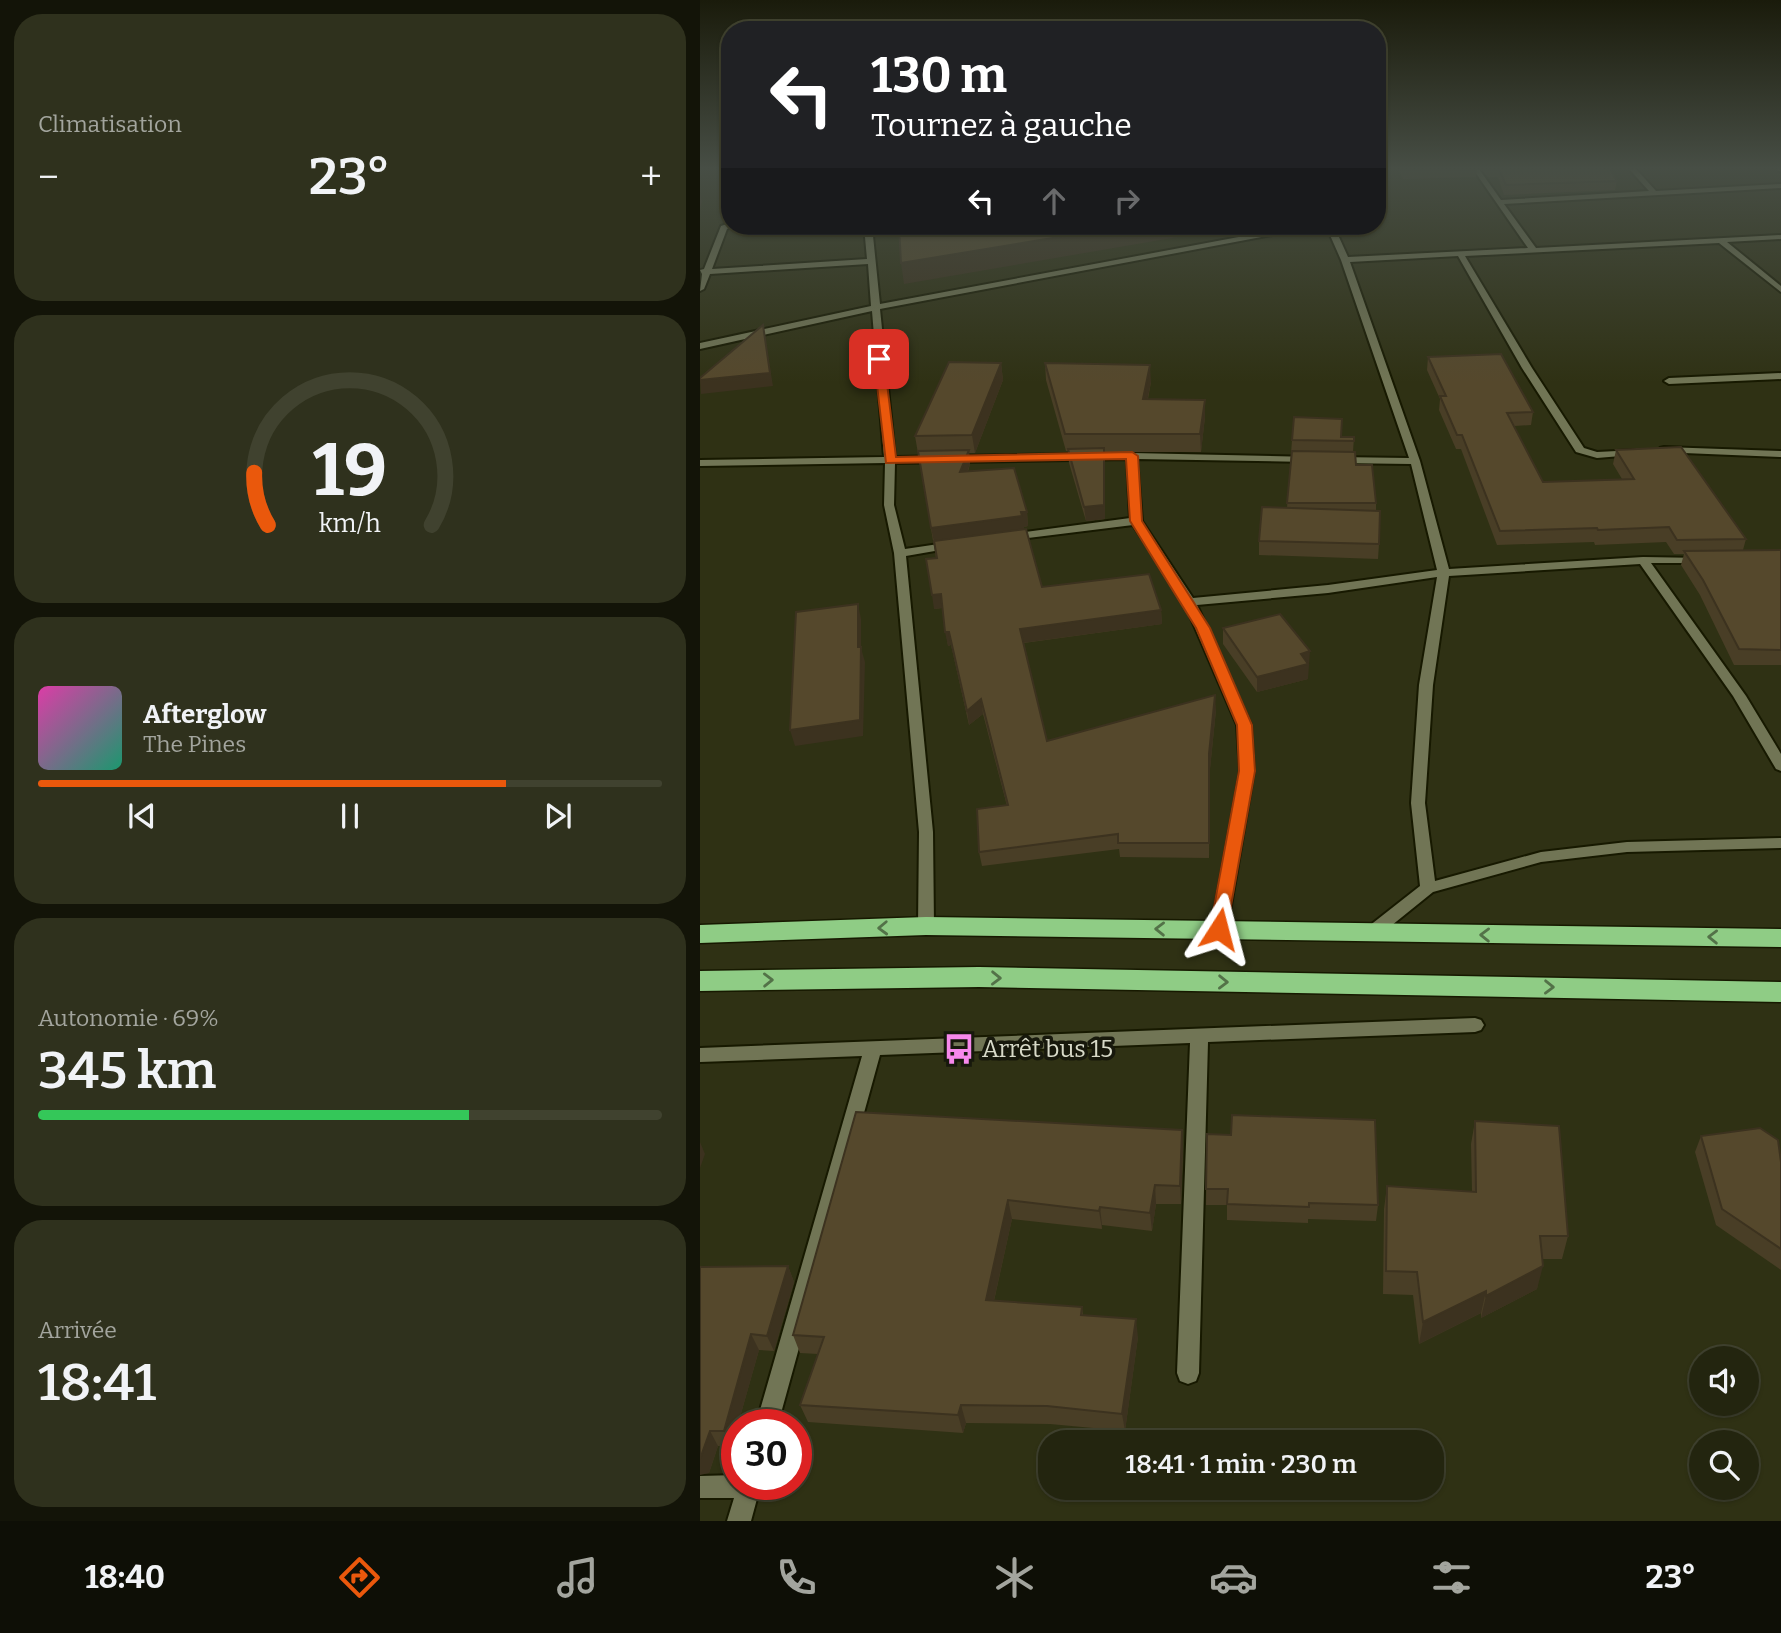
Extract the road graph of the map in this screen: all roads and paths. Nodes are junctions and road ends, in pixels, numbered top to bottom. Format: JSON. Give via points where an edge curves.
{"nodes":[{"id":1,"x":718,"y":240,"type":"edge"},
{"id":2,"x":869,"y":240,"type":"edge"},
{"id":3,"x":1234,"y":240,"type":"edge"},
{"id":4,"x":1336,"y":240,"type":"edge"},
{"id":5,"x":1526,"y":240,"type":"edge"},
{"id":6,"x":1746,"y":240,"type":"edge"},
{"id":7,"x":1722,"y":242,"type":"junction"},
{"id":8,"x":1534,"y":251,"type":"junction"},
{"id":9,"x":1461,"y":255,"type":"junction"},
{"id":10,"x":1345,"y":260,"type":"junction"},
{"id":11,"x":870,"y":261,"type":"junction"},
{"id":12,"x":703,"y":272,"type":"edge"},
{"id":13,"x":700,"y":289,"type":"edge"},
{"id":14,"x":1781,"y":290,"type":"edge"},
{"id":15,"x":874,"y":307,"type":"junction"},
{"id":16,"x":700,"y":346,"type":"edge"},
{"id":17,"x":1781,"y":376,"type":"edge"},
{"id":18,"x":1669,"y":381,"type":"dead end"},
{"id":19,"x":1781,"y":454,"type":"edge"},
{"id":20,"x":1132,"y":456,"type":"junction"},
{"id":21,"x":890,"y":461,"type":"junction"},
{"id":22,"x":1415,"y":461,"type":"junction"},
{"id":23,"x":700,"y":463,"type":"edge"},
{"id":24,"x":1136,"y":521,"type":"junction"},
{"id":25,"x":998,"y":538,"type":"edge"},
{"id":26,"x":959,"y":544,"type":"edge"},
{"id":27,"x":900,"y":553,"type":"junction"},
{"id":28,"x":1712,"y":559,"type":"edge"},
{"id":29,"x":1643,"y":560,"type":"junction"},
{"id":30,"x":1444,"y":573,"type":"junction"},
{"id":31,"x":1190,"y":603,"type":"junction"},
{"id":32,"x":1781,"y":766,"type":"edge"},
{"id":33,"x":1781,"y":843,"type":"edge"},
{"id":34,"x":1428,"y":888,"type":"junction"},
{"id":35,"x":926,"y":926,"type":"junction"},
{"id":36,"x":1219,"y":929,"type":"junction"},
{"id":37,"x":700,"y":934,"type":"edge"},
{"id":38,"x":1370,"y":934,"type":"junction"},
{"id":39,"x":1781,"y":938,"type":"edge"},
{"id":40,"x":700,"y":982,"type":"edge"},
{"id":41,"x":1781,"y":992,"type":"edge"},
{"id":42,"x":1475,"y":1025,"type":"dead end"},
{"id":43,"x":1199,"y":1036,"type":"junction"},
{"id":44,"x":873,"y":1049,"type":"junction"},
{"id":45,"x":700,"y":1055,"type":"edge"},
{"id":46,"x":1188,"y":1373,"type":"dead end"},
{"id":47,"x":771,"y":1409,"type":"edge"},
{"id":48,"x":721,"y":1487,"type":"edge"},
{"id":49,"x":700,"y":1488,"type":"edge"},
{"id":50,"x":745,"y":1500,"type":"edge"},
{"id":51,"x":739,"y":1521,"type":"edge"}],
"edges":[{"from":1,"to":12,"type":"street"},
{"from":2,"to":11,"type":"street"},
{"from":3,"to":15,"type":"street"},
{"from":4,"to":10,"type":"street"},
{"from":5,"to":8,"type":"street"},
{"from":6,"to":7,"type":"street"},
{"from":7,"to":8,"type":"street"},
{"from":7,"to":14,"type":"street"},
{"from":8,"to":9,"type":"street"},
{"from":9,"to":10,"type":"street"},
{"from":9,"to":19,"type":"street","via":[[1580,450],[1597,455],[1699,449]]},
{"from":10,"to":22,"type":"street"},
{"from":11,"to":12,"type":"street"},
{"from":11,"to":15,"type":"street"},
{"from":12,"to":13,"type":"street"},
{"from":15,"to":16,"type":"street"},
{"from":15,"to":21,"type":"street"},
{"from":17,"to":18,"type":"street"},
{"from":20,"to":21,"type":"street"},
{"from":20,"to":22,"type":"street"},
{"from":20,"to":24,"type":"street"},
{"from":21,"to":23,"type":"street"},
{"from":21,"to":27,"type":"street","via":[[889,505]]},
{"from":22,"to":30,"type":"street"},
{"from":24,"to":25,"type":"street"},
{"from":24,"to":31,"type":"street"},
{"from":26,"to":27,"type":"street"},
{"from":27,"to":35,"type":"street","via":[[926,832]]},
{"from":28,"to":29,"type":"street"},
{"from":29,"to":30,"type":"street"},
{"from":29,"to":32,"type":"street","via":[[1739,696]]},
{"from":30,"to":31,"type":"street"},
{"from":30,"to":34,"type":"street","via":[[1426,685],[1418,803]]},
{"from":31,"to":36,"type":"street","via":[[1244,725],[1247,771]]},
{"from":33,"to":34,"type":"street","via":[[1627,847],[1541,857]]},
{"from":34,"to":38,"type":"street"},
{"from":36,"to":35,"type":"highway","one_way":true},
{"from":35,"to":37,"type":"highway","one_way":true},
{"from":36,"to":38,"type":"highway"},
{"from":39,"to":38,"type":"highway","one_way":true},
{"from":40,"to":41,"type":"highway","one_way":true,"via":[[979,977]]},
{"from":42,"to":43,"type":"street"},
{"from":43,"to":44,"type":"street"},
{"from":43,"to":46,"type":"street"},
{"from":44,"to":45,"type":"street"},
{"from":44,"to":47,"type":"street"},
{"from":48,"to":49,"type":"street"},
{"from":50,"to":51,"type":"street"}]}
